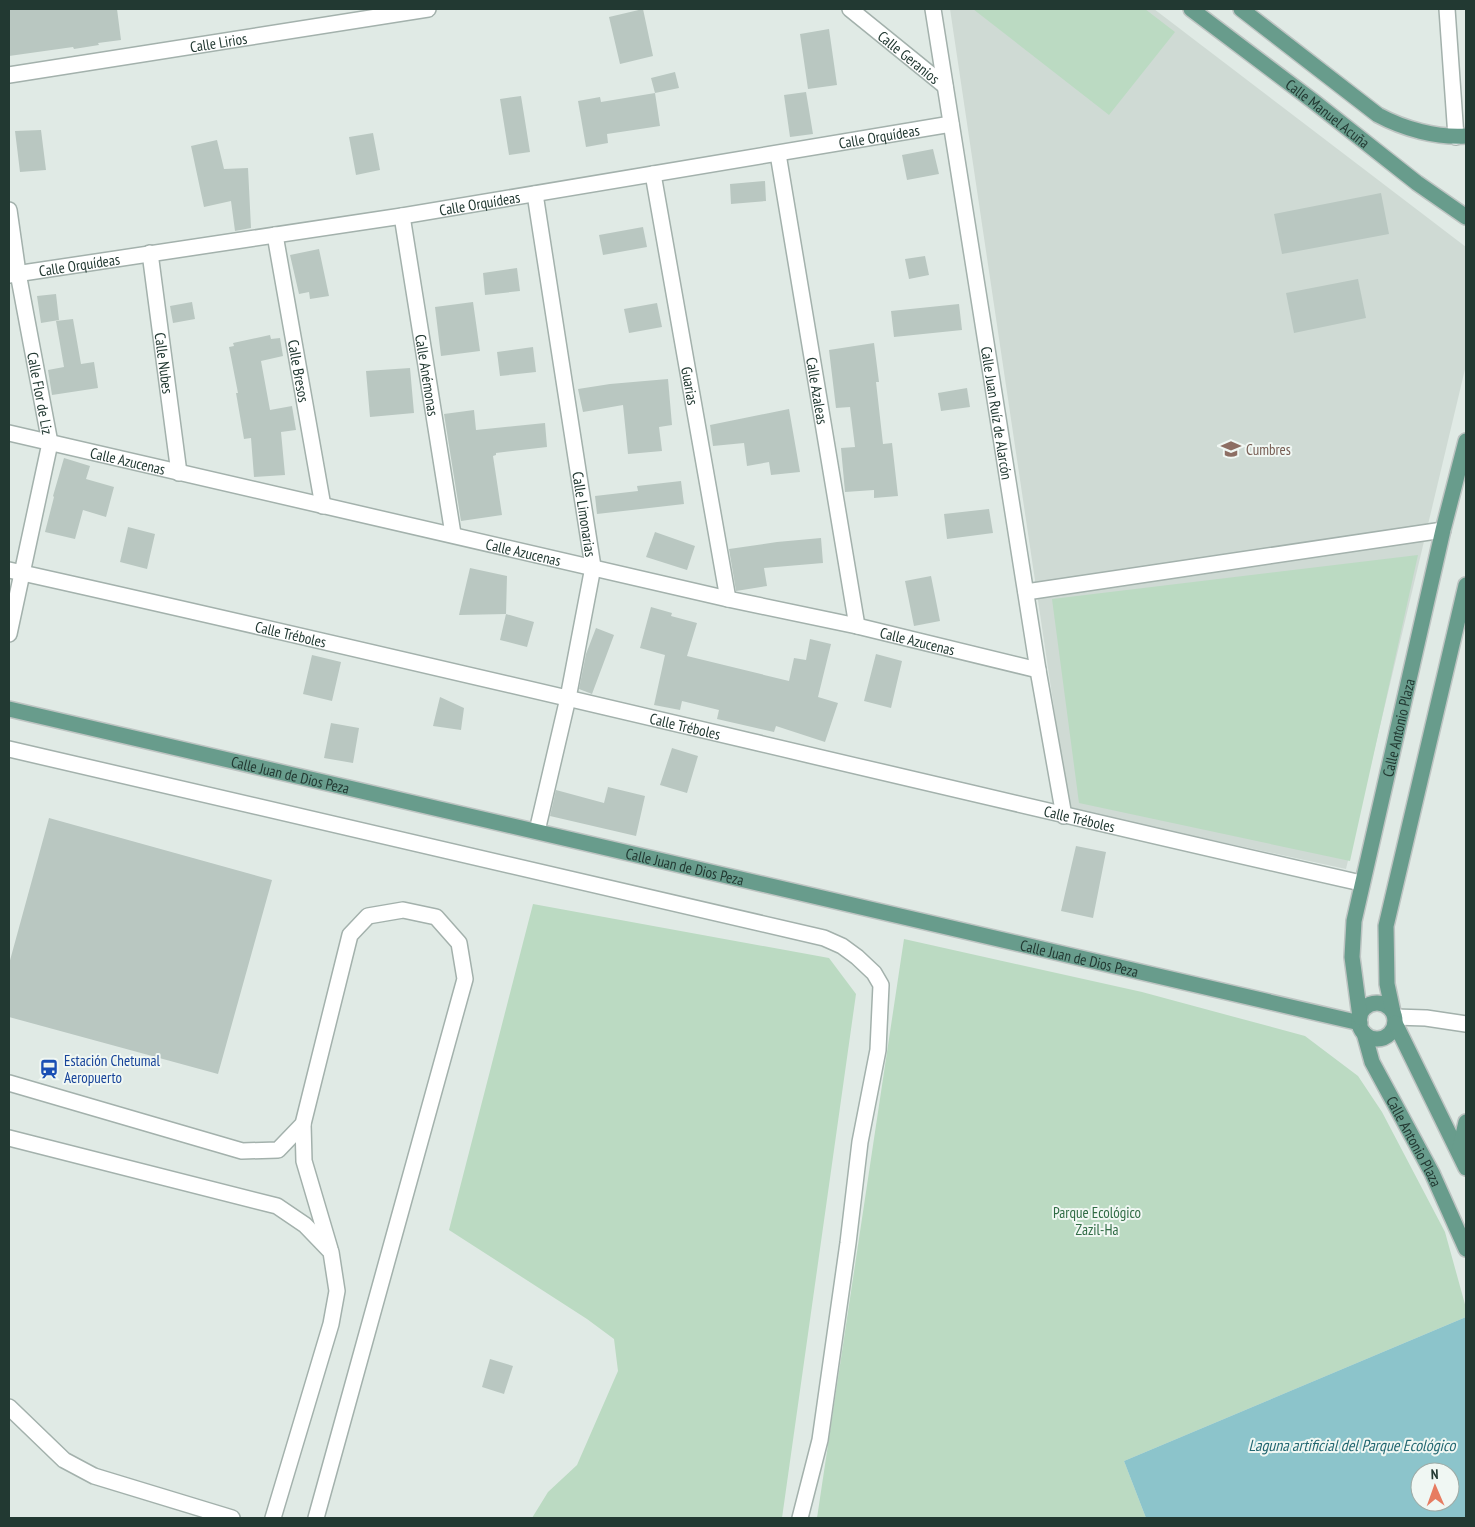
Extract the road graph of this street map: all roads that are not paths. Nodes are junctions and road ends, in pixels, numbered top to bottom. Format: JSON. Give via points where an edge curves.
{"nodes":[{"id":1,"x":428,"y":9,"type":"edge"},
{"id":2,"x":850,"y":9,"type":"edge"},
{"id":3,"x":933,"y":9,"type":"edge"},
{"id":4,"x":1191,"y":9,"type":"edge"},
{"id":5,"x":1447,"y":9,"type":"edge"},
{"id":6,"x":1246,"y":10,"type":"edge"},
{"id":7,"x":9,"y":74,"type":"edge"},
{"id":8,"x":945,"y":86,"type":"junction"},
{"id":9,"x":951,"y":124,"type":"junction"},
{"id":10,"x":1461,"y":137,"type":"edge"},
{"id":11,"x":778,"y":154,"type":"junction"},
{"id":12,"x":653,"y":174,"type":"junction"},
{"id":13,"x":535,"y":194,"type":"junction"},
{"id":14,"x":9,"y":210,"type":"edge"},
{"id":15,"x":402,"y":216,"type":"junction"},
{"id":16,"x":1466,"y":217,"type":"edge"},
{"id":17,"x":275,"y":235,"type":"junction"},
{"id":18,"x":150,"y":253,"type":"junction"},
{"id":19,"x":13,"y":274,"type":"edge"},
{"id":20,"x":9,"y":433,"type":"edge"},
{"id":21,"x":1466,"y":441,"type":"edge"},
{"id":22,"x":50,"y":443,"type":"junction"},
{"id":23,"x":178,"y":472,"type":"junction"},
{"id":24,"x":323,"y":506,"type":"junction"},
{"id":25,"x":1443,"y":530,"type":"junction"},
{"id":26,"x":453,"y":534,"type":"junction"},
{"id":27,"x":593,"y":567,"type":"junction"},
{"id":28,"x":16,"y":572,"type":"edge"},
{"id":29,"x":1466,"y":585,"type":"edge"},
{"id":30,"x":1026,"y":592,"type":"junction"},
{"id":31,"x":728,"y":599,"type":"junction"},
{"id":32,"x":857,"y":626,"type":"junction"},
{"id":33,"x":9,"y":634,"type":"edge"},
{"id":34,"x":1038,"y":670,"type":"junction"},
{"id":35,"x":568,"y":698,"type":"junction"},
{"id":36,"x":9,"y":709,"type":"edge"},
{"id":37,"x":9,"y":749,"type":"edge"},
{"id":38,"x":1064,"y":816,"type":"junction"},
{"id":39,"x":538,"y":831,"type":"junction"},
{"id":40,"x":1361,"y":883,"type":"junction"},
{"id":41,"x":1394,"y":1017,"type":"junction"},
{"id":42,"x":1361,"y":1024,"type":"junction"},
{"id":43,"x":1466,"y":1024,"type":"edge"},
{"id":44,"x":9,"y":1082,"type":"edge"},
{"id":45,"x":1466,"y":1122,"type":"edge"},
{"id":46,"x":303,"y":1124,"type":"junction"},
{"id":47,"x":9,"y":1138,"type":"edge"},
{"id":48,"x":1459,"y":1152,"type":"junction"},
{"id":49,"x":1466,"y":1168,"type":"edge"},
{"id":50,"x":1466,"y":1248,"type":"edge"},
{"id":51,"x":331,"y":1252,"type":"junction"},
{"id":52,"x":9,"y":1407,"type":"edge"},
{"id":53,"x":232,"y":1518,"type":"edge"},
{"id":54,"x":273,"y":1518,"type":"edge"},
{"id":55,"x":316,"y":1518,"type":"edge"},
{"id":56,"x":800,"y":1518,"type":"edge"}],
"edges":[{"from":1,"to":7,"type":"street","name":"Calle Lirios"},
{"from":2,"to":8,"type":"street","name":"Calle Geranios"},
{"from":3,"to":8,"type":"street","name":"Calle Juan Ruíz de Alarcón"},
{"from":4,"to":16,"type":"main road","name":"Calle Manuel Acuña"},
{"from":5,"to":10,"type":"street"},
{"from":6,"to":10,"type":"main road","name":"Calle Manuel Acuña","via":[[1378,115],[1414,130]]},
{"from":8,"to":9,"type":"street","name":"Calle Juan Ruíz de Alarcón"},
{"from":9,"to":11,"type":"street","name":"Calle Orquídeas"},
{"from":9,"to":30,"type":"street","name":"Calle Juan Ruíz de Alarcón"},
{"from":11,"to":12,"type":"street","name":"Calle Orquídeas"},
{"from":11,"to":32,"type":"street","name":"Calle Azaleas"},
{"from":12,"to":13,"type":"street","name":"Calle Orquídeas"},
{"from":12,"to":31,"type":"street","name":"Guarias"},
{"from":13,"to":15,"type":"street","name":"Calle Orquídeas"},
{"from":13,"to":27,"type":"street","name":"Calle Limonarias"},
{"from":14,"to":19,"type":"street","name":"Calle Flor de Liz"},
{"from":15,"to":17,"type":"street","name":"Calle Orquídeas"},
{"from":15,"to":26,"type":"street","name":"Calle Anémonas"},
{"from":17,"to":18,"type":"street","name":"Calle Orquídeas"},
{"from":17,"to":24,"type":"street","name":"Calle Bresos"},
{"from":18,"to":19,"type":"street","name":"Calle Orquídeas"},
{"from":18,"to":23,"type":"street","name":"Calle Nubes"},
{"from":19,"to":22,"type":"street","name":"Calle Flor de Liz"},
{"from":20,"to":22,"type":"street","name":"Calle Azucenas"},
{"from":21,"to":25,"type":"main road","name":"Calle Antonio Plaza"},
{"from":22,"to":23,"type":"street","name":"Calle Azucenas"},
{"from":22,"to":28,"type":"street","name":"Calle Flor de Liz"},
{"from":23,"to":24,"type":"street","name":"Calle Azucenas"},
{"from":24,"to":26,"type":"street","name":"Calle Azucenas"},
{"from":25,"to":30,"type":"street"},
{"from":25,"to":40,"type":"main road","name":"Calle Antonio Plaza"},
{"from":26,"to":27,"type":"street","name":"Calle Azucenas"},
{"from":27,"to":31,"type":"street","name":"Calle Azucenas"},
{"from":27,"to":35,"type":"street","name":"Calle Limonarias"},
{"from":28,"to":33,"type":"street","name":"Calle Flor de Liz"},
{"from":28,"to":35,"type":"street","name":"Calle Tréboles"},
{"from":29,"to":41,"type":"main road","via":[[1386,926],[1387,984]]},
{"from":30,"to":34,"type":"street","name":"Calle Juan Ruíz de Alarcón"},
{"from":31,"to":32,"type":"street","name":"Calle Azucenas"},
{"from":32,"to":34,"type":"street","name":"Calle Azucenas"},
{"from":34,"to":38,"type":"street","name":"Calle Juan Ruíz de Alarcón"},
{"from":35,"to":38,"type":"street","name":"Calle Tréboles"},
{"from":35,"to":39,"type":"street","name":"Calle Limonarias"},
{"from":36,"to":39,"type":"main road","name":"Calle Juan de Dios Peza"},
{"from":37,"to":56,"type":"street","via":[[824,938],[842,946],[874,973],[881,985],[878,1050],[860,1142],[820,1440]]},
{"from":38,"to":40,"type":"street","name":"Calle Tréboles"},
{"from":39,"to":42,"type":"main road","name":"Calle Juan de Dios Peza"},
{"from":40,"to":42,"type":"main road","name":"Calle Antonio Plaza","via":[[1352,957]]},
{"from":41,"to":42,"type":"main road","via":[[1384,1004],[1372,1004],[1366,1007]]},
{"from":41,"to":42,"type":"main road","via":[[1391,1033],[1380,1039],[1369,1037]]},
{"from":41,"to":43,"type":"street"},
{"from":41,"to":48,"type":"main road"},
{"from":42,"to":50,"type":"main road","name":"Calle Antonio Plaza","via":[[1372,1062],[1432,1173]]},
{"from":44,"to":46,"type":"street","via":[[242,1151],[278,1150]]},
{"from":45,"to":48,"type":"main road"},
{"from":46,"to":51,"type":"street","via":[[304,1161]]},
{"from":46,"to":55,"type":"street","via":[[350,935],[368,916],[403,910],[436,917],[459,942],[465,979]]},
{"from":47,"to":51,"type":"street","via":[[277,1206],[305,1225]]},
{"from":48,"to":49,"type":"main road"},
{"from":51,"to":54,"type":"street","via":[[337,1291],[331,1324]]},
{"from":52,"to":53,"type":"street","via":[[64,1460],[94,1476]]}]}
